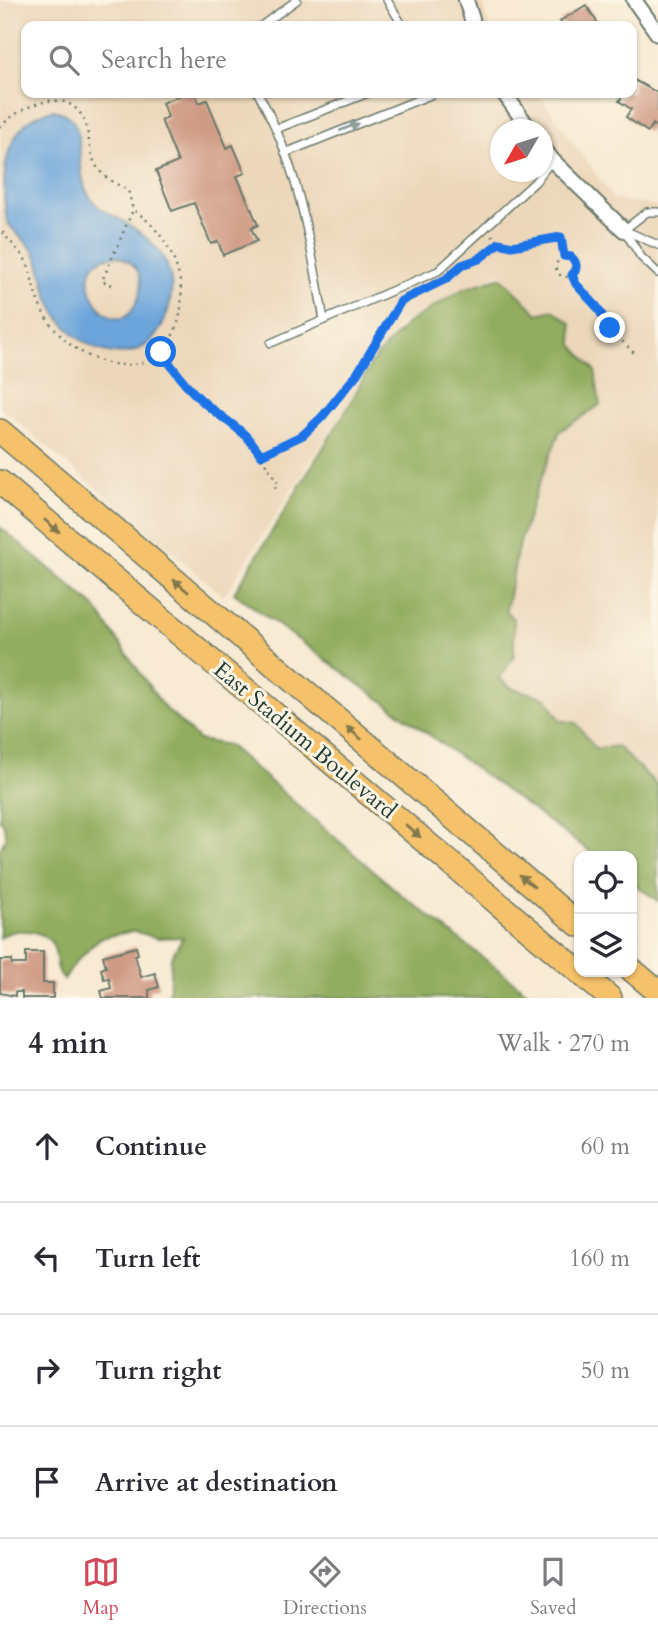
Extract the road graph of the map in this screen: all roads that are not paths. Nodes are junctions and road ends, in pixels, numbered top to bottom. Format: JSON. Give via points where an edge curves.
{"nodes":[{"id":1,"x":296,"y":0,"type":"edge"},
{"id":2,"x":387,"y":0,"type":"edge"},
{"id":3,"x":466,"y":0,"type":"edge"},
{"id":4,"x":634,"y":0,"type":"edge"},
{"id":5,"x":268,"y":21,"type":"edge"},
{"id":6,"x":400,"y":21,"type":"edge"},
{"id":7,"x":472,"y":21,"type":"edge"},
{"id":8,"x":658,"y":34,"type":"edge"},
{"id":9,"x":260,"y":98,"type":"edge"},
{"id":10,"x":356,"y":98,"type":"edge"},
{"id":11,"x":422,"y":98,"type":"edge"},
{"id":12,"x":508,"y":98,"type":"edge"},
{"id":13,"x":522,"y":119,"type":"edge"},
{"id":14,"x":276,"y":130,"type":"junction"},
{"id":15,"x":285,"y":153,"type":"junction"},
{"id":16,"x":553,"y":161,"type":"edge"},
{"id":17,"x":535,"y":182,"type":"edge"},
{"id":18,"x":658,"y":212,"type":"edge"},
{"id":19,"x":624,"y":230,"type":"junction"},
{"id":20,"x":658,"y":245,"type":"edge"},
{"id":21,"x":658,"y":273,"type":"edge"},
{"id":22,"x":324,"y":320,"type":"junction"},
{"id":23,"x":271,"y":343,"type":"dead end"},
{"id":24,"x":0,"y":431,"type":"edge"},
{"id":25,"x":0,"y":482,"type":"edge"},
{"id":26,"x":574,"y":921,"type":"edge"},
{"id":27,"x":637,"y":974,"type":"edge"},
{"id":28,"x":658,"y":992,"type":"edge"},
{"id":29,"x":610,"y":998,"type":"edge"}],
"edges":[{"from":1,"to":5,"type":"lane"},
{"from":2,"to":6,"type":"lane"},
{"from":3,"to":7,"type":"street"},
{"from":4,"to":8,"type":"street"},
{"from":9,"to":14,"type":"lane"},
{"from":10,"to":14,"type":"lane"},
{"from":15,"to":11,"type":"lane","one_way":true},
{"from":12,"to":13,"type":"street"},
{"from":14,"to":15,"type":"lane"},
{"from":15,"to":22,"type":"lane","via":[[298,190]]},
{"from":16,"to":19,"type":"street"},
{"from":17,"to":22,"type":"lane","via":[[438,271]]},
{"from":18,"to":19,"type":"lane","via":[[647,212]]},
{"from":19,"to":20,"type":"lane"},
{"from":19,"to":21,"type":"lane"},
{"from":22,"to":23,"type":"lane"},
{"from":26,"to":24,"type":"main road","name":"East Stadium Boulevard","one_way":true},
{"from":25,"to":29,"type":"main road","name":"East Stadium Boulevard","one_way":true},
{"from":27,"to":28,"type":"main road"}]}
